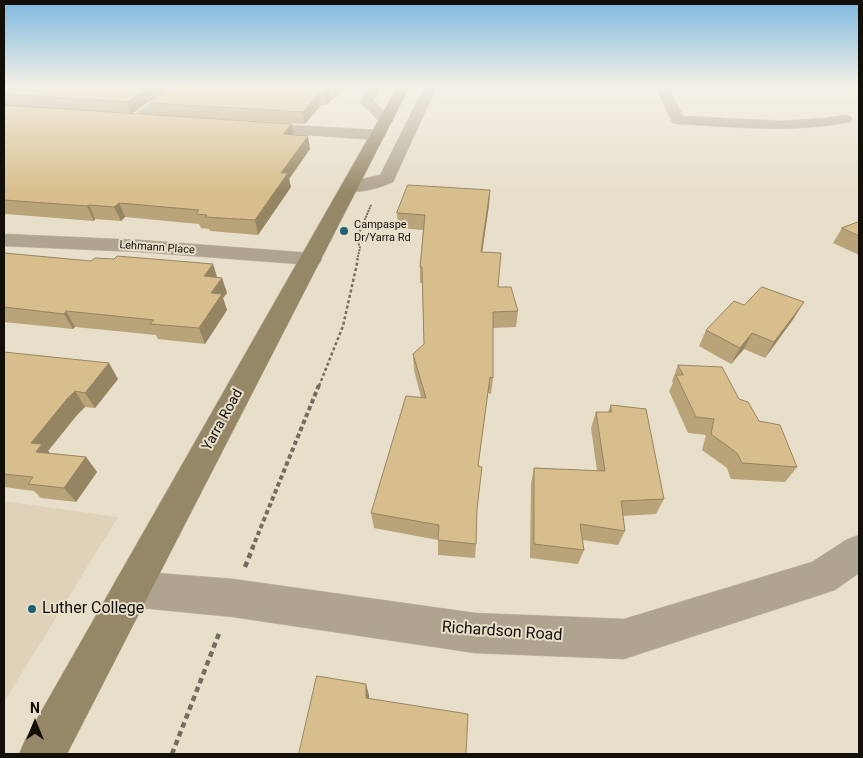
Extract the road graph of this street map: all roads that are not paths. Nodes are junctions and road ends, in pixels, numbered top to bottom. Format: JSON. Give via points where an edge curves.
{"nodes":[{"id":1,"x":140,"y":121,"type":"edge"},
{"id":2,"x":378,"y":121,"type":"edge"},
{"id":3,"x":385,"y":121,"type":"edge"},
{"id":4,"x":414,"y":121,"type":"edge"},
{"id":5,"x":705,"y":121,"type":"edge"},
{"id":6,"x":832,"y":121,"type":"edge"},
{"id":7,"x":161,"y":123,"type":"edge"},
{"id":8,"x":239,"y":127,"type":"edge"},
{"id":9,"x":382,"y":128,"type":"junction"},
{"id":10,"x":350,"y":186,"type":"junction"},
{"id":11,"x":4,"y":240,"type":"edge"},
{"id":12,"x":311,"y":260,"type":"junction"},
{"id":13,"x":859,"y":552,"type":"edge"},
{"id":14,"x":131,"y":589,"type":"junction"},
{"id":15,"x":42,"y":754,"type":"edge"}],
"edges":[{"from":1,"to":7,"type":"street"},
{"from":2,"to":9,"type":"street"},
{"from":3,"to":9,"type":"main road","name":"Yarra Road"},
{"from":4,"to":10,"type":"street","via":[[387,178]]},
{"from":5,"to":6,"type":"street","via":[[798,126]]},
{"from":8,"to":9,"type":"street"},
{"from":9,"to":10,"type":"main road","name":"Yarra Road"},
{"from":10,"to":12,"type":"main road","name":"Yarra Road"},
{"from":11,"to":12,"type":"street","name":"Lehmann Place","via":[[140,246]]},
{"from":12,"to":14,"type":"main road","name":"Yarra Road"},
{"from":13,"to":14,"type":"street","name":"Richardson Road","via":[[822,577],[624,639],[475,633],[233,598]]},
{"from":14,"to":15,"type":"main road","name":"Yarra Road"}]}
